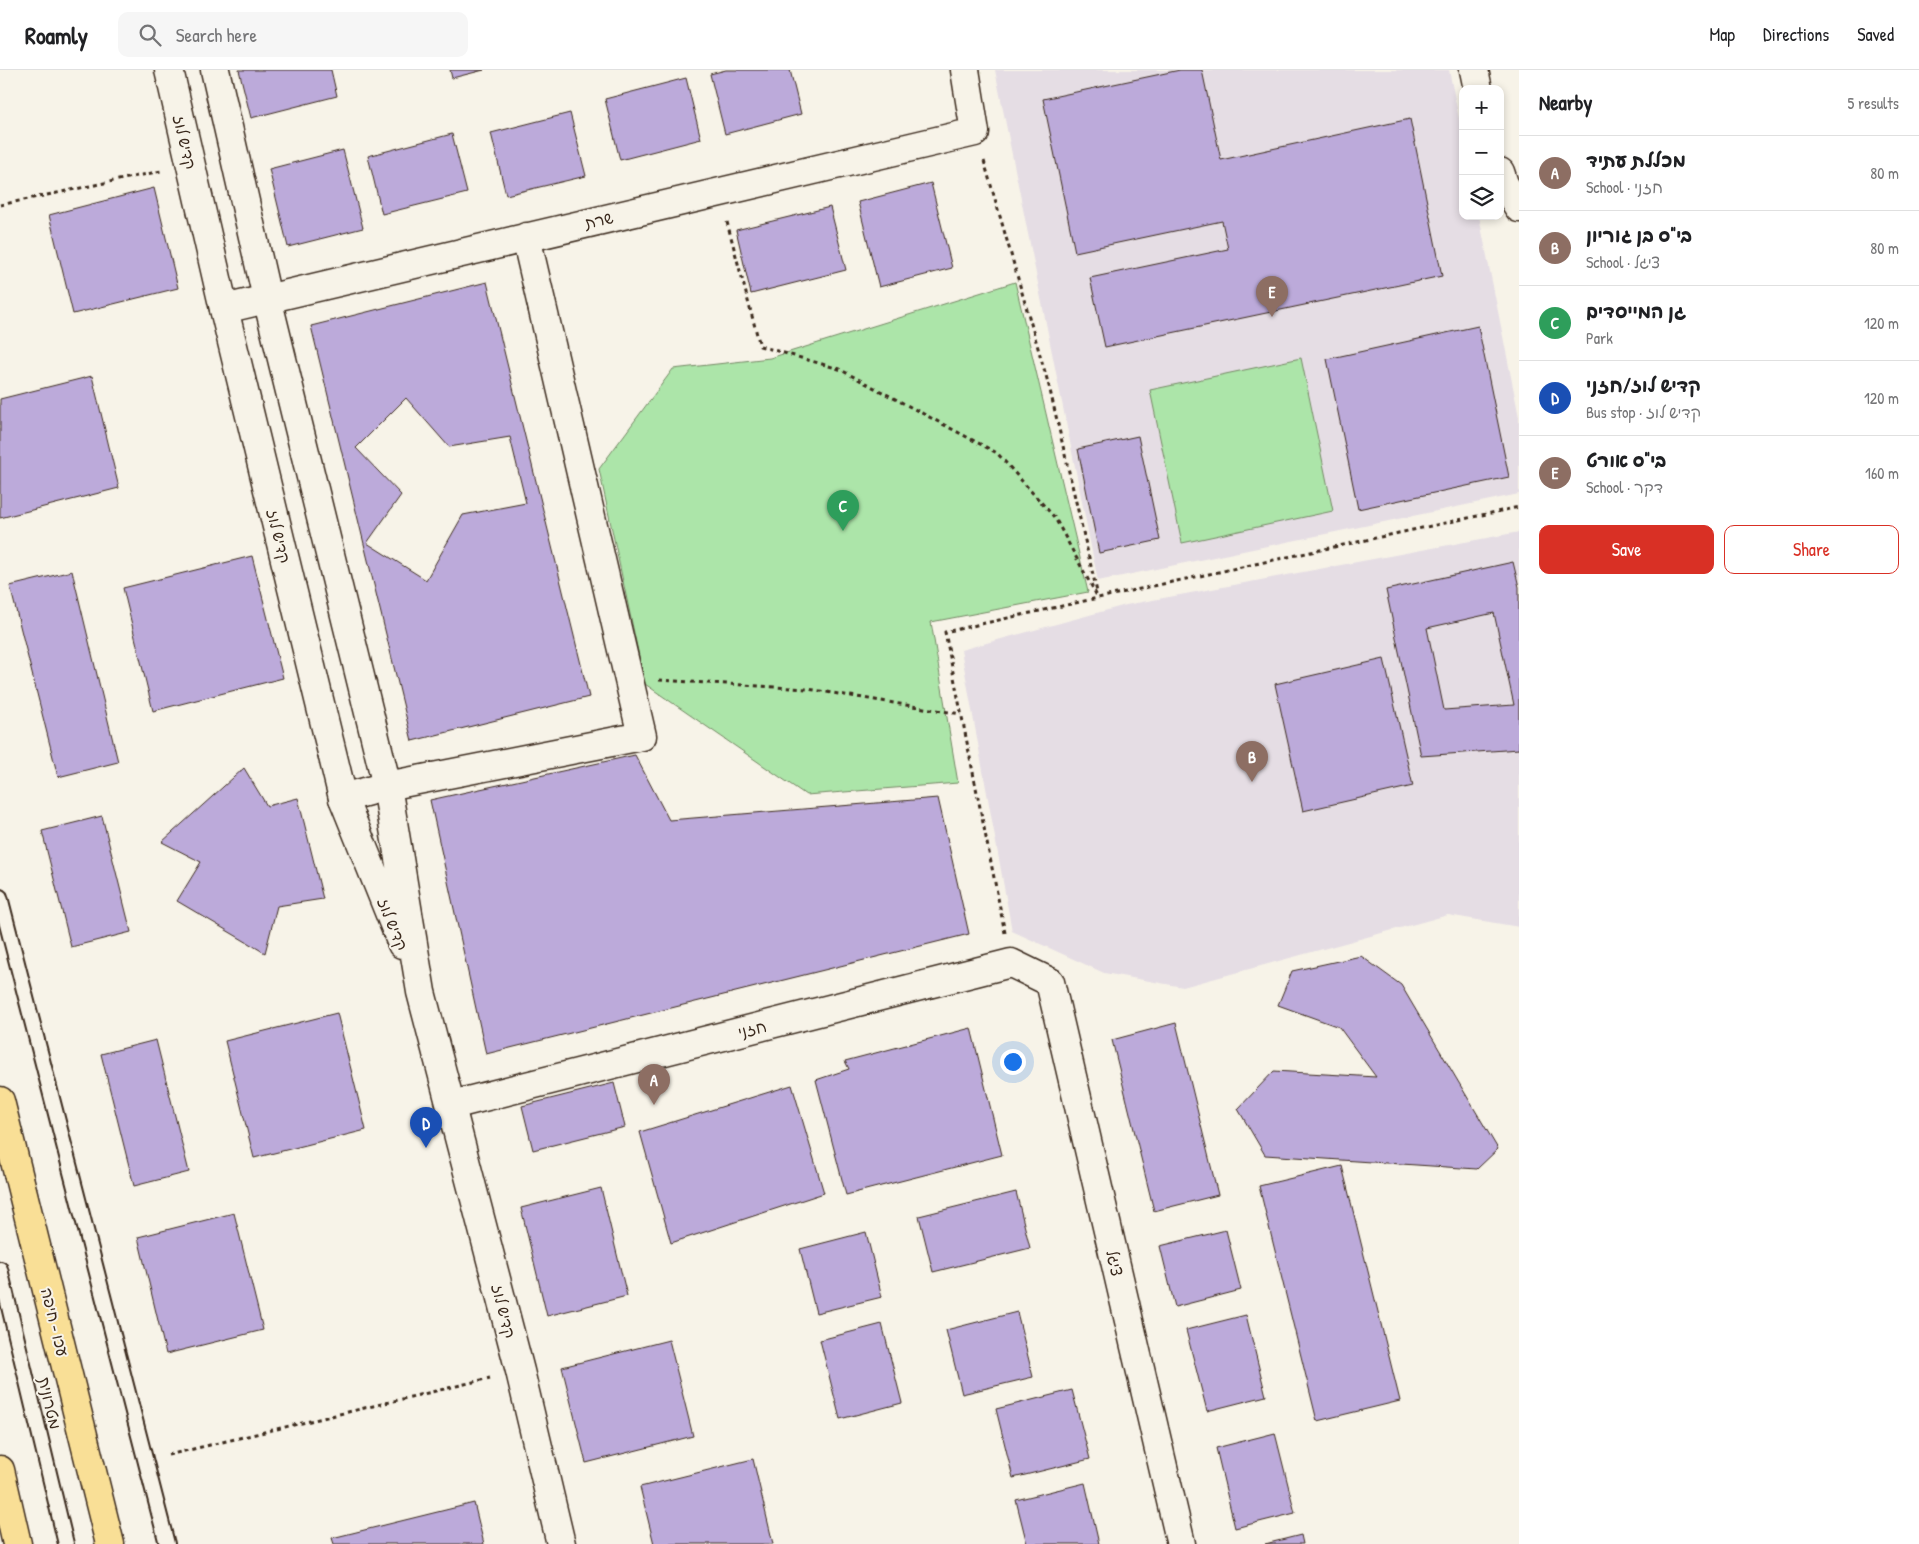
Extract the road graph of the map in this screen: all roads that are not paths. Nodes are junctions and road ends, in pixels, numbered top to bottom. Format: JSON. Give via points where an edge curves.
{"nodes":[{"id":1,"x":168,"y":70,"type":"edge"},
{"id":2,"x":215,"y":70,"type":"edge"},
{"id":3,"x":965,"y":70,"type":"edge"},
{"id":4,"x":1474,"y":70,"type":"edge"},
{"id":5,"x":1477,"y":85,"type":"edge"},
{"id":6,"x":1501,"y":175,"type":"edge"},
{"id":7,"x":1519,"y":208,"type":"edge"},
{"id":8,"x":526,"y":237,"type":"junction"},
{"id":9,"x":267,"y":298,"type":"junction"},
{"id":10,"x":224,"y":309,"type":"junction"},
{"id":11,"x":387,"y":786,"type":"junction"},
{"id":12,"x":344,"y":798,"type":"junction"},
{"id":13,"x":0,"y":897,"type":"edge"},
{"id":14,"x":1010,"y":963,"type":"joint"},
{"id":15,"x":421,"y":992,"type":"junction"},
{"id":16,"x":0,"y":1101,"type":"edge"},
{"id":17,"x":452,"y":1105,"type":"junction"},
{"id":18,"x":0,"y":1269,"type":"edge"},
{"id":19,"x":0,"y":1470,"type":"edge"},
{"id":20,"x":18,"y":1544,"type":"edge"},
{"id":21,"x":66,"y":1544,"type":"edge"},
{"id":22,"x":110,"y":1544,"type":"edge"},
{"id":23,"x":167,"y":1544,"type":"edge"},
{"id":24,"x":561,"y":1544,"type":"edge"},
{"id":25,"x":1181,"y":1544,"type":"edge"}],
"edges":[{"from":1,"to":10,"type":"street","name":"קדיש לוז"},
{"from":2,"to":9,"type":"street","name":"קדיש לוז"},
{"from":3,"to":8,"type":"street","name":"שרת","via":[[975,132]]},
{"from":4,"to":5,"type":"street"},
{"from":6,"to":7,"type":"street"},
{"from":8,"to":9,"type":"street","name":"שרת"},
{"from":8,"to":11,"type":"street","via":[[642,736]]},
{"from":9,"to":10,"type":"street","name":"שרת"},
{"from":9,"to":11,"type":"street","name":"קדיש לוז"},
{"from":10,"to":12,"type":"street","name":"קדיש לוז"},
{"from":11,"to":12,"type":"street"},
{"from":11,"to":15,"type":"street","name":"קדיש לוז"},
{"from":12,"to":15,"type":"street","name":"קדיש לוז"},
{"from":13,"to":23,"type":"lane"},
{"from":14,"to":17,"type":"street","name":"חזני"},
{"from":14,"to":25,"type":"street","name":"ציגל","via":[[1050,982]]},
{"from":15,"to":17,"type":"street","name":"קדיש לוז"},
{"from":16,"to":22,"type":"highway","name":"עכו - חיפה"},
{"from":17,"to":24,"type":"street","name":"קדיש לוז"},
{"from":18,"to":21,"type":"lane","name":"מטרונית"},
{"from":19,"to":20,"type":"highway"}]}
